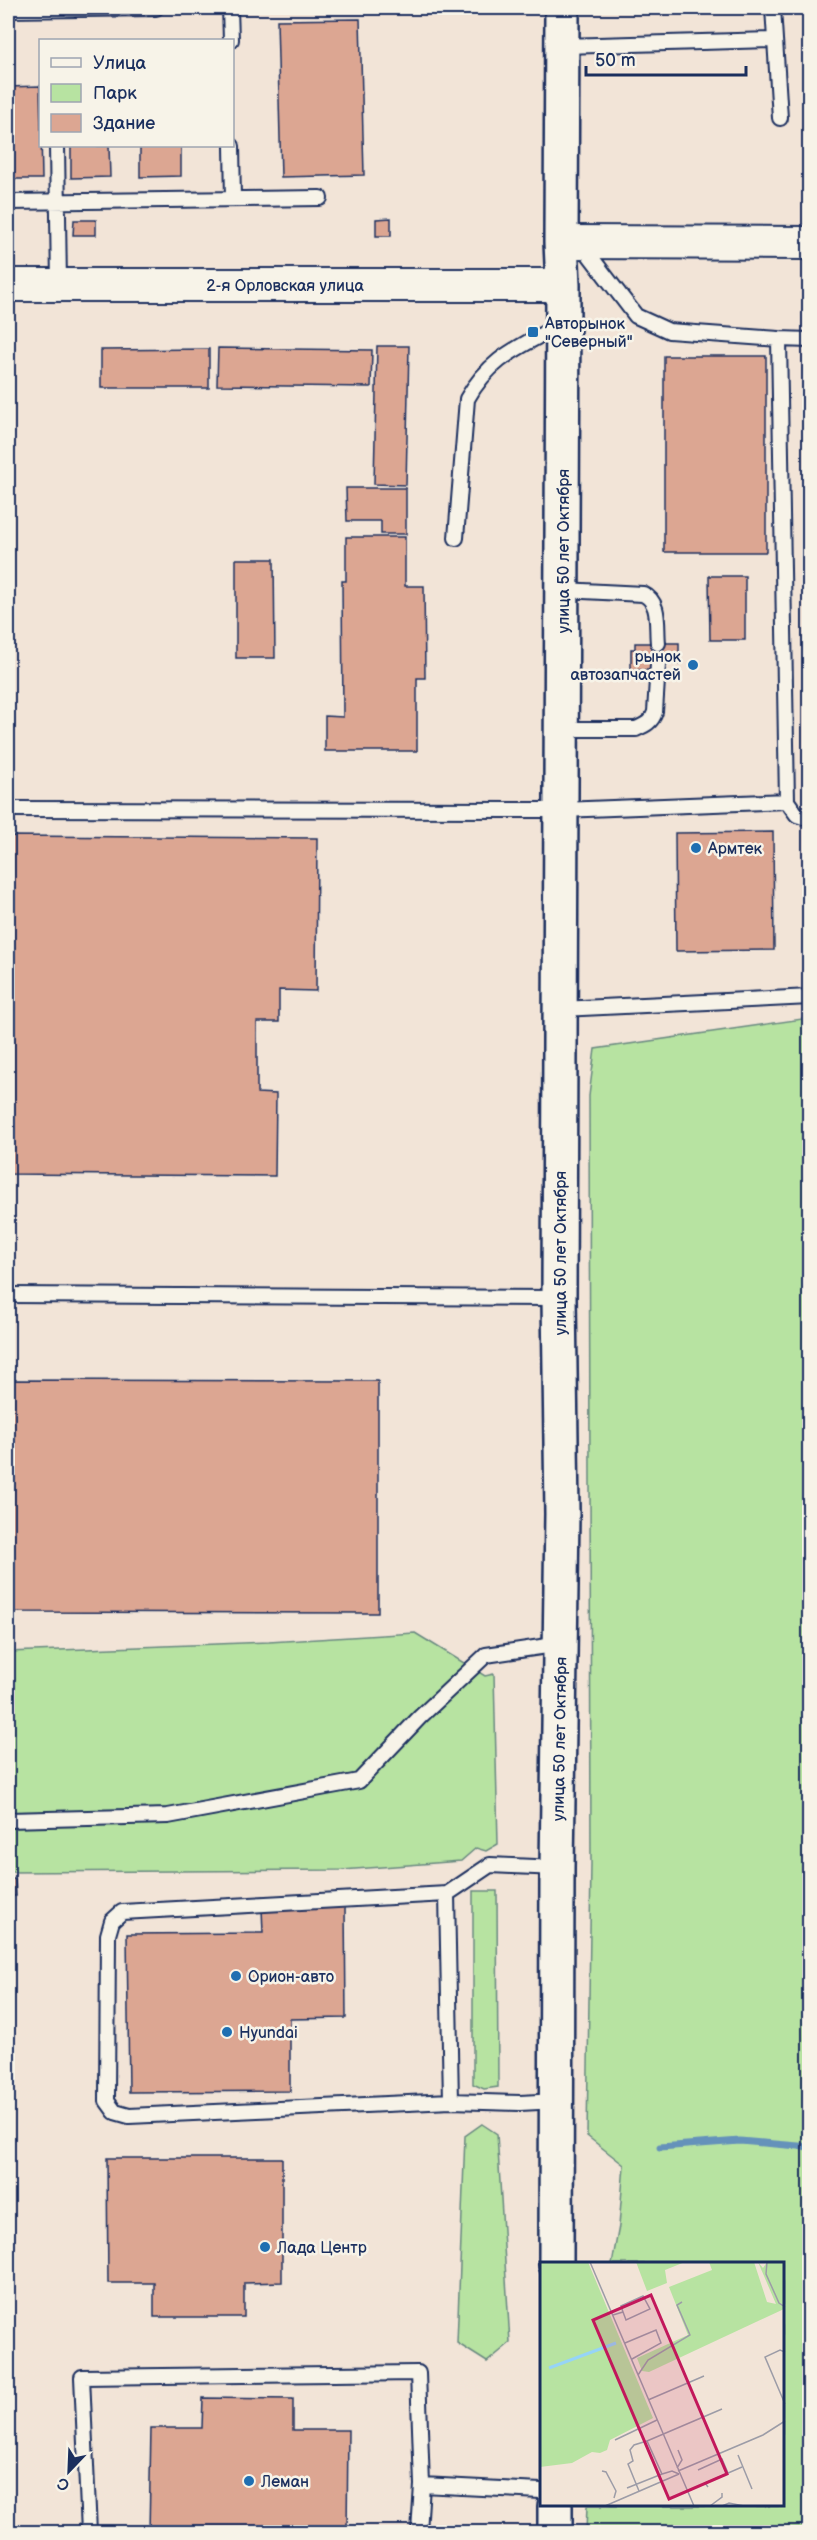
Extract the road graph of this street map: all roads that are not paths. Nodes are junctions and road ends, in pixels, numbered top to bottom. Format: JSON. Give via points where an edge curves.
{"nodes":[{"id":1,"x":156,"y":8,"type":"edge"},
{"id":2,"x":230,"y":8,"type":"edge"},
{"id":3,"x":562,"y":8,"type":"edge"},
{"id":4,"x":773,"y":8,"type":"edge"},
{"id":5,"x":8,"y":10,"type":"edge"},
{"id":6,"x":231,"y":39,"type":"edge"},
{"id":7,"x":775,"y":40,"type":"junction"},
{"id":8,"x":563,"y":46,"type":"junction"},
{"id":9,"x":780,"y":118,"type":"dead end"},
{"id":10,"x":57,"y":147,"type":"edge"},
{"id":11,"x":232,"y":147,"type":"edge"},
{"id":12,"x":320,"y":198,"type":"dead end"},
{"id":13,"x":233,"y":199,"type":"junction"},
{"id":14,"x":58,"y":201,"type":"junction"},
{"id":15,"x":8,"y":202,"type":"edge"},
{"id":16,"x":570,"y":242,"type":"junction"},
{"id":17,"x":810,"y":243,"type":"edge"},
{"id":18,"x":59,"y":284,"type":"junction"},
{"id":19,"x":8,"y":285,"type":"edge"},
{"id":20,"x":563,"y":285,"type":"junction"},
{"id":21,"x":563,"y":322,"type":"junction"},
{"id":22,"x":780,"y":339,"type":"junction"},
{"id":23,"x":810,"y":340,"type":"edge"},
{"id":24,"x":456,"y":538,"type":"dead end"},
{"id":25,"x":563,"y":590,"type":"junction"},
{"id":26,"x":658,"y":643,"type":"dead end"},
{"id":27,"x":658,"y":664,"type":"dead end"},
{"id":28,"x":561,"y":729,"type":"junction"},
{"id":29,"x":787,"y":801,"type":"junction"},
{"id":30,"x":8,"y":809,"type":"edge"},
{"id":31,"x":562,"y":810,"type":"junction"},
{"id":32,"x":810,"y":819,"type":"edge"},
{"id":33,"x":810,"y":997,"type":"edge"},
{"id":34,"x":561,"y":1009,"type":"junction"},
{"id":35,"x":8,"y":1295,"type":"edge"},
{"id":36,"x":559,"y":1298,"type":"junction"},
{"id":37,"x":561,"y":1644,"type":"junction"},
{"id":38,"x":8,"y":1820,"type":"edge"},
{"id":39,"x":543,"y":1867,"type":"junction"},
{"id":40,"x":447,"y":1894,"type":"junction"},
{"id":41,"x":557,"y":2100,"type":"junction"},
{"id":42,"x":451,"y":2101,"type":"junction"},
{"id":43,"x":556,"y":2262,"type":"edge"},
{"id":44,"x":422,"y":2485,"type":"junction"},
{"id":45,"x":540,"y":2491,"type":"edge"},
{"id":46,"x":555,"y":2507,"type":"edge"},
{"id":47,"x":89,"y":2532,"type":"edge"},
{"id":48,"x":419,"y":2532,"type":"edge"},
{"id":49,"x":555,"y":2532,"type":"edge"}],
"edges":[{"from":1,"to":5,"type":"lane"},
{"from":2,"to":6,"type":"lane"},
{"from":3,"to":8,"type":"main road","name":"улица 50 лет Октября"},
{"from":4,"to":7,"type":"lane"},
{"from":7,"to":8,"type":"lane"},
{"from":7,"to":9,"type":"lane"},
{"from":8,"to":16,"type":"main road","name":"улица 50 лет Октября"},
{"from":10,"to":14,"type":"lane"},
{"from":11,"to":13,"type":"lane"},
{"from":12,"to":13,"type":"lane"},
{"from":13,"to":14,"type":"lane"},
{"from":14,"to":15,"type":"lane"},
{"from":14,"to":18,"type":"lane"},
{"from":16,"to":17,"type":"street"},
{"from":16,"to":20,"type":"main road","name":"улица 50 лет Октября"},
{"from":16,"to":22,"type":"lane","via":[[636,316],[669,331]]},
{"from":18,"to":19,"type":"street","name":"2-я Орловская улица"},
{"from":18,"to":20,"type":"street","name":"2-я Орловская улица"},
{"from":20,"to":21,"type":"main road","name":"улица 50 лет Октября"},
{"from":21,"to":24,"type":"lane","via":[[494,362],[467,399]]},
{"from":21,"to":25,"type":"main road","name":"улица 50 лет Октября"},
{"from":22,"to":23,"type":"lane"},
{"from":22,"to":29,"type":"lane"},
{"from":25,"to":26,"type":"lane","via":[[650,597],[655,603]]},
{"from":25,"to":28,"type":"main road","name":"улица 50 лет Октября"},
{"from":27,"to":28,"type":"lane","via":[[655,712],[646,725],[636,729]]},
{"from":28,"to":31,"type":"main road","name":"улица 50 лет Октября"},
{"from":29,"to":31,"type":"lane"},
{"from":29,"to":32,"type":"lane","via":[[797,815]]},
{"from":30,"to":31,"type":"lane"},
{"from":31,"to":34,"type":"main road","name":"улица 50 лет Октября"},
{"from":33,"to":34,"type":"lane"},
{"from":34,"to":36,"type":"main road","name":"улица 50 лет Октября"},
{"from":35,"to":36,"type":"lane"},
{"from":36,"to":37,"type":"main road","name":"улица 50 лет Октября"},
{"from":37,"to":38,"type":"lane","via":[[486,1655],[359,1781],[168,1816]]},
{"from":37,"to":39,"type":"main road","name":"улица 50 лет Октября"},
{"from":39,"to":40,"type":"lane","via":[[490,1865]]},
{"from":39,"to":41,"type":"main road","name":"улица 50 лет Октября"},
{"from":40,"to":42,"type":"lane"},
{"from":40,"to":42,"type":"lane","via":[[122,1912],[112,1921],[108,1935],[108,2101],[115,2112],[129,2116]]},
{"from":41,"to":42,"type":"lane"},
{"from":41,"to":43,"type":"main road","name":"улица 50 лет Октября"},
{"from":44,"to":45,"type":"lane"},
{"from":44,"to":47,"type":"lane","via":[[418,2373],[82,2377]]},
{"from":44,"to":48,"type":"lane"},
{"from":46,"to":49,"type":"main road"}]}
